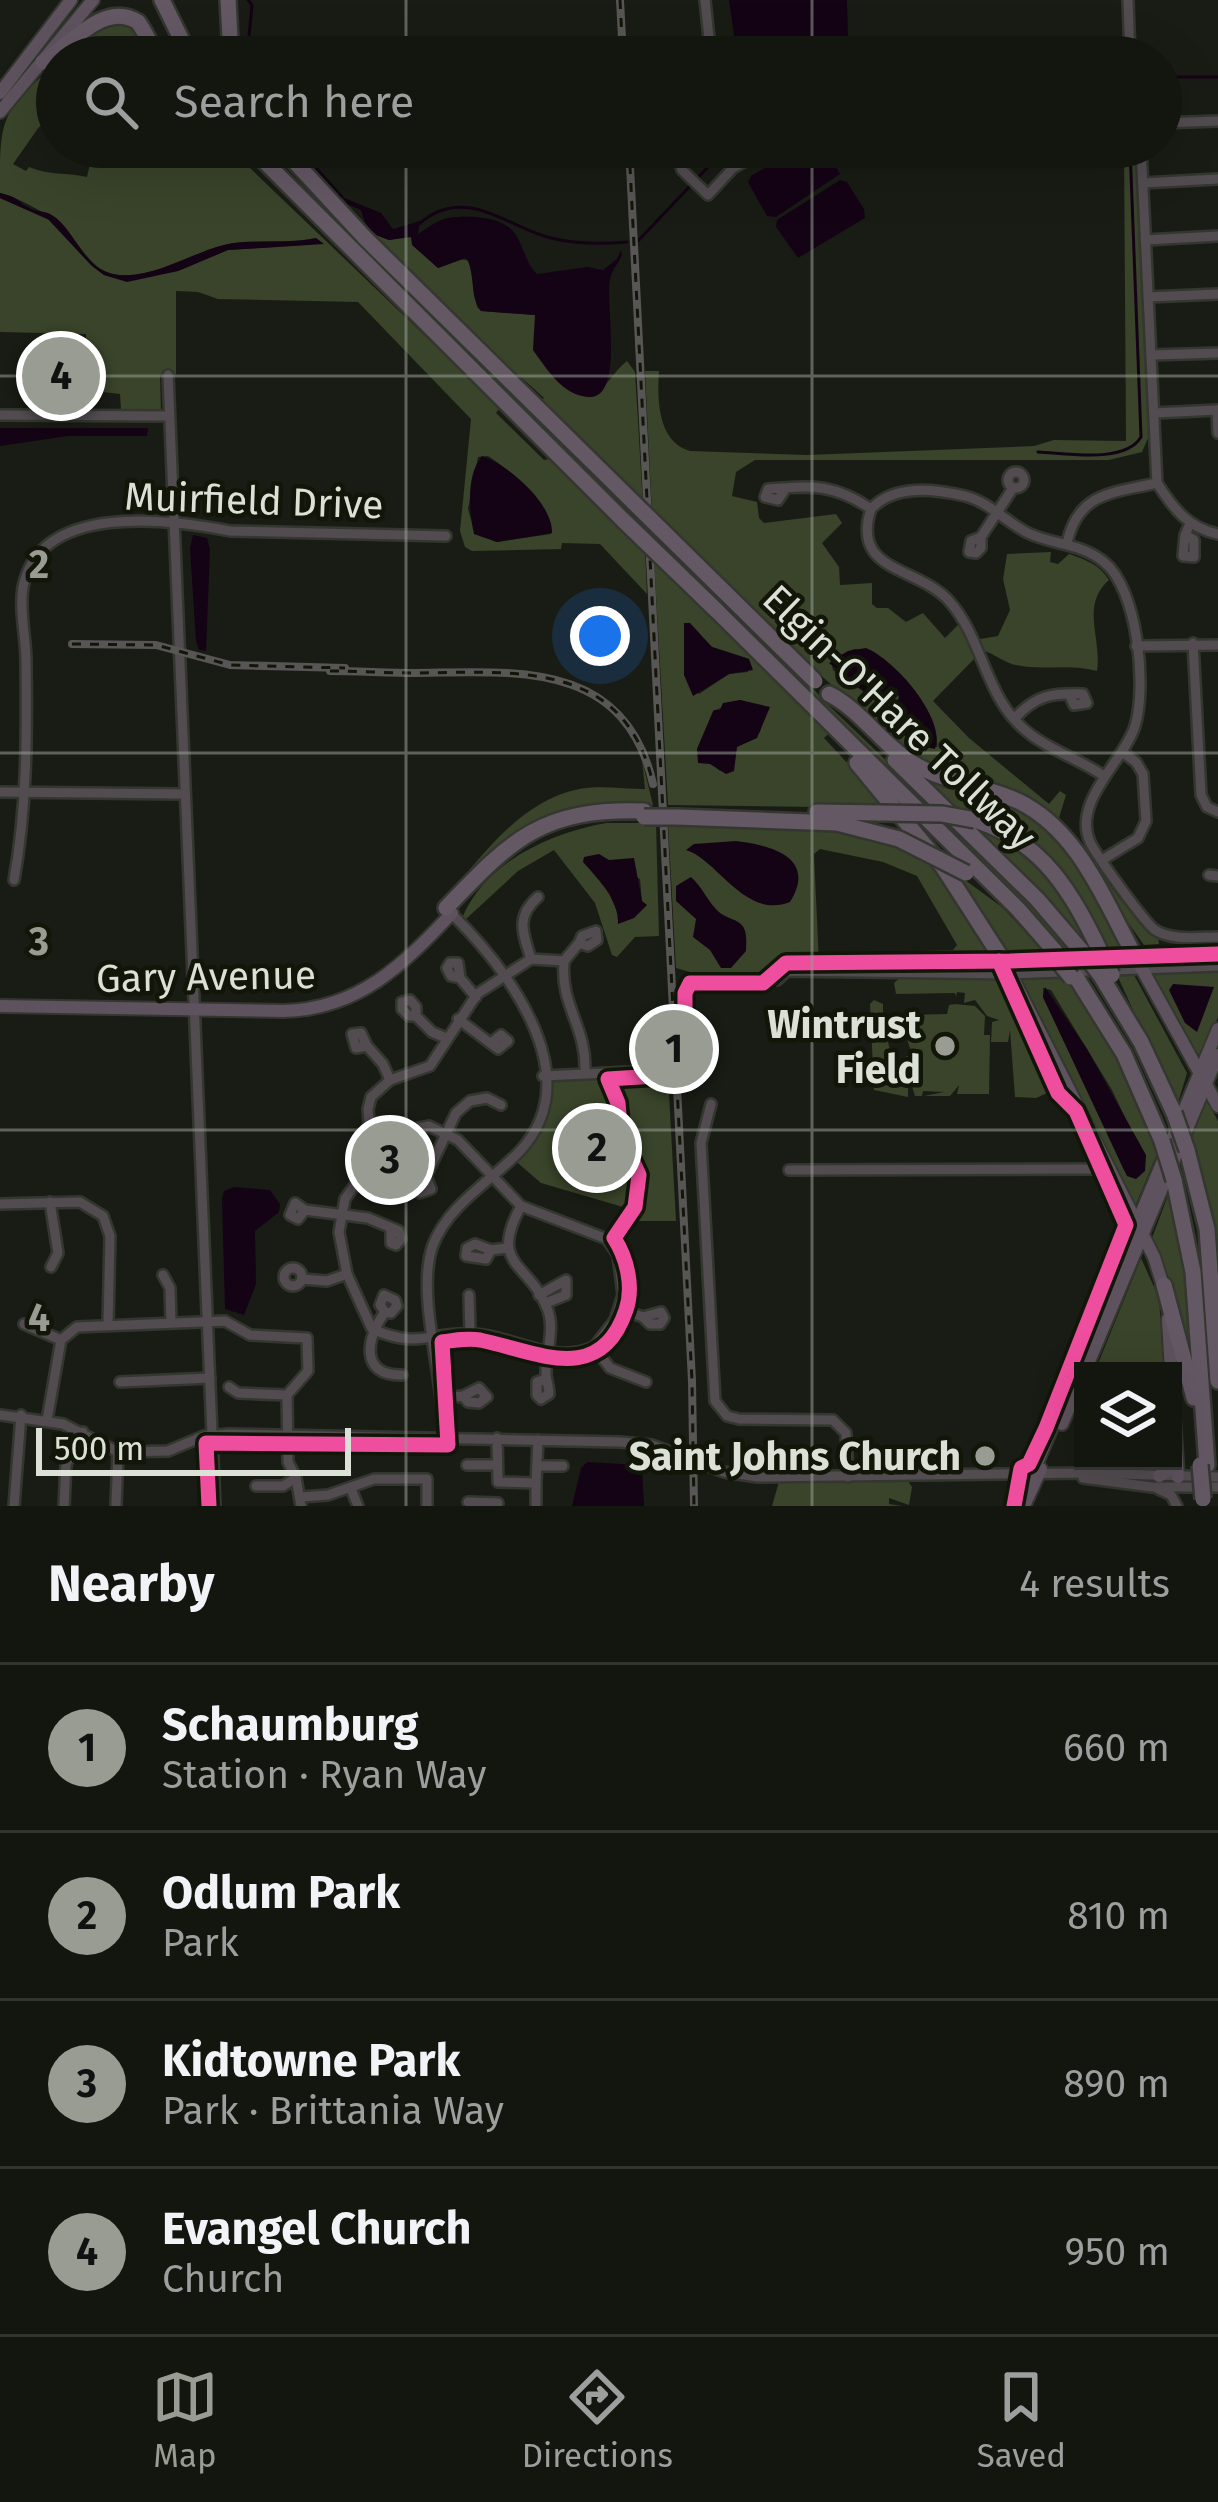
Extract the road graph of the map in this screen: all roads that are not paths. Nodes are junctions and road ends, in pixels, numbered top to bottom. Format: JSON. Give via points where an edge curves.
{"nodes":[{"id":1,"x":71,"y":0,"type":"edge"},
{"id":2,"x":93,"y":0,"type":"edge"},
{"id":3,"x":163,"y":0,"type":"edge"},
{"id":4,"x":228,"y":0,"type":"edge"},
{"id":5,"x":704,"y":0,"type":"edge"},
{"id":6,"x":1128,"y":0,"type":"edge"},
{"id":7,"x":45,"y":36,"type":"edge"},
{"id":8,"x":65,"y":36,"type":"edge"},
{"id":9,"x":71,"y":36,"type":"edge"},
{"id":10,"x":145,"y":36,"type":"edge"},
{"id":11,"x":180,"y":36,"type":"edge"},
{"id":12,"x":230,"y":36,"type":"edge"},
{"id":13,"x":708,"y":36,"type":"edge"},
{"id":14,"x":1129,"y":36,"type":"edge"},
{"id":15,"x":36,"y":48,"type":"edge"},
{"id":16,"x":36,"y":68,"type":"edge"},
{"id":17,"x":5,"y":90,"type":"edge"},
{"id":18,"x":0,"y":112,"type":"edge"},
{"id":19,"x":1218,"y":121,"type":"edge"},
{"id":20,"x":1182,"y":122,"type":"edge"},
{"id":21,"x":257,"y":168,"type":"edge"},
{"id":22,"x":271,"y":168,"type":"edge"},
{"id":23,"x":300,"y":168,"type":"edge"},
{"id":24,"x":681,"y":168,"type":"edge"},
{"id":25,"x":734,"y":168,"type":"edge"},
{"id":26,"x":1142,"y":168,"type":"edge"},
{"id":27,"x":1218,"y":179,"type":"edge"},
{"id":28,"x":1143,"y":184,"type":"junction"},
{"id":29,"x":1218,"y":236,"type":"edge"},
{"id":30,"x":1145,"y":240,"type":"junction"},
{"id":31,"x":1218,"y":294,"type":"edge"},
{"id":32,"x":1148,"y":297,"type":"junction"},
{"id":33,"x":425,"y":325,"type":"junction"},
{"id":34,"x":1218,"y":353,"type":"edge"},
{"id":35,"x":1151,"y":355,"type":"junction"},
{"id":36,"x":168,"y":374,"type":"dead end"},
{"id":37,"x":1217,"y":410,"type":"edge"},
{"id":38,"x":1154,"y":413,"type":"junction"},
{"id":39,"x":0,"y":415,"type":"edge"},
{"id":40,"x":170,"y":416,"type":"junction"},
{"id":41,"x":1218,"y":433,"type":"edge"},
{"id":42,"x":1157,"y":483,"type":"junction"},
{"id":43,"x":786,"y":488,"type":"dead end"},
{"id":44,"x":1013,"y":488,"type":"dead end"},
{"id":45,"x":871,"y":508,"type":"junction"},
{"id":46,"x":998,"y":513,"type":"junction"},
{"id":47,"x":174,"y":523,"type":"junction"},
{"id":48,"x":1214,"y":534,"type":"edge"},
{"id":49,"x":446,"y":536,"type":"dead end"},
{"id":50,"x":981,"y":537,"type":"dead end"},
{"id":51,"x":1067,"y":543,"type":"junction"},
{"id":52,"x":1193,"y":643,"type":"junction"},
{"id":53,"x":1218,"y":645,"type":"edge"},
{"id":54,"x":1136,"y":646,"type":"junction"},
{"id":55,"x":829,"y":694,"type":"junction"},
{"id":56,"x":1069,"y":694,"type":"dead end"},
{"id":57,"x":1015,"y":718,"type":"junction"},
{"id":58,"x":832,"y":730,"type":"junction"},
{"id":59,"x":1122,"y":752,"type":"junction"},
{"id":60,"x":1104,"y":776,"type":"junction"},
{"id":61,"x":0,"y":793,"type":"edge"},
{"id":62,"x":24,"y":793,"type":"junction"},
{"id":63,"x":184,"y":794,"type":"junction"},
{"id":64,"x":1213,"y":809,"type":"edge"},
{"id":65,"x":677,"y":815,"type":"junction"},
{"id":66,"x":1102,"y":860,"type":"junction"},
{"id":67,"x":14,"y":880,"type":"dead end"},
{"id":68,"x":538,"y":897,"type":"dead end"},
{"id":69,"x":449,"y":911,"type":"junction"},
{"id":70,"x":1218,"y":937,"type":"edge"},
{"id":71,"x":579,"y":943,"type":"dead end"},
{"id":72,"x":1094,"y":955,"type":"junction"},
{"id":73,"x":1057,"y":956,"type":"junction"},
{"id":74,"x":530,"y":959,"type":"junction"},
{"id":75,"x":565,"y":961,"type":"junction"},
{"id":76,"x":1218,"y":962,"type":"edge"},
{"id":77,"x":1139,"y":964,"type":"junction"},
{"id":78,"x":1008,"y":970,"type":"junction"},
{"id":79,"x":504,"y":976,"type":"junction"},
{"id":80,"x":460,"y":978,"type":"dead end"},
{"id":81,"x":776,"y":980,"type":"dead end"},
{"id":82,"x":476,"y":997,"type":"junction"},
{"id":83,"x":0,"y":1003,"type":"edge"},
{"id":84,"x":193,"y":1006,"type":"junction"},
{"id":85,"x":416,"y":1016,"type":"dead end"},
{"id":86,"x":458,"y":1018,"type":"junction"},
{"id":87,"x":1218,"y":1029,"type":"edge"},
{"id":88,"x":446,"y":1039,"type":"junction"},
{"id":89,"x":492,"y":1042,"type":"dead end"},
{"id":90,"x":367,"y":1046,"type":"dead end"},
{"id":91,"x":1218,"y":1055,"type":"edge"},
{"id":92,"x":651,"y":1071,"type":"dead end"},
{"id":93,"x":585,"y":1073,"type":"junction"},
{"id":94,"x":543,"y":1076,"type":"junction"},
{"id":95,"x":1202,"y":1079,"type":"junction"},
{"id":96,"x":390,"y":1080,"type":"junction"},
{"id":97,"x":711,"y":1104,"type":"dead end"},
{"id":98,"x":501,"y":1105,"type":"dead end"},
{"id":99,"x":1218,"y":1106,"type":"edge"},
{"id":100,"x":447,"y":1135,"type":"junction"},
{"id":101,"x":372,"y":1138,"type":"junction"},
{"id":102,"x":1108,"y":1169,"type":"junction"},
{"id":103,"x":789,"y":1170,"type":"dead end"},
{"id":104,"x":426,"y":1176,"type":"dead end"},
{"id":105,"x":491,"y":1178,"type":"junction"},
{"id":106,"x":50,"y":1202,"type":"junction"},
{"id":107,"x":0,"y":1204,"type":"edge"},
{"id":108,"x":521,"y":1207,"type":"junction"},
{"id":109,"x":305,"y":1210,"type":"dead end"},
{"id":110,"x":342,"y":1212,"type":"junction"},
{"id":111,"x":1136,"y":1223,"type":"junction"},
{"id":112,"x":391,"y":1230,"type":"dead end"},
{"id":113,"x":1142,"y":1238,"type":"junction"},
{"id":114,"x":506,"y":1248,"type":"junction"},
{"id":115,"x":491,"y":1250,"type":"dead end"},
{"id":116,"x":51,"y":1267,"type":"dead end"},
{"id":117,"x":347,"y":1274,"type":"junction"},
{"id":118,"x":163,"y":1275,"type":"dead end"},
{"id":119,"x":302,"y":1280,"type":"dead end"},
{"id":120,"x":1164,"y":1285,"type":"junction"},
{"id":121,"x":470,"y":1295,"type":"dead end"},
{"id":122,"x":620,"y":1309,"type":"junction"},
{"id":123,"x":385,"y":1312,"type":"dead end"},
{"id":124,"x":643,"y":1317,"type":"dead end"},
{"id":125,"x":207,"y":1321,"type":"junction"},
{"id":126,"x":171,"y":1322,"type":"junction"},
{"id":127,"x":24,"y":1324,"type":"dead end"},
{"id":128,"x":109,"y":1324,"type":"junction"},
{"id":129,"x":372,"y":1329,"type":"junction"},
{"id":130,"x":470,"y":1333,"type":"junction"},
{"id":131,"x":434,"y":1338,"type":"junction"},
{"id":132,"x":61,"y":1340,"type":"junction"},
{"id":133,"x":594,"y":1347,"type":"junction"},
{"id":134,"x":549,"y":1353,"type":"junction"},
{"id":135,"x":1089,"y":1362,"type":"edge"},
{"id":136,"x":1170,"y":1362,"type":"edge"},
{"id":137,"x":402,"y":1375,"type":"dead end"},
{"id":138,"x":210,"y":1378,"type":"junction"},
{"id":139,"x":546,"y":1378,"type":"dead end"},
{"id":140,"x":1218,"y":1381,"type":"edge"},
{"id":141,"x":120,"y":1382,"type":"dead end"},
{"id":142,"x":646,"y":1382,"type":"dead end"},
{"id":143,"x":230,"y":1388,"type":"dead end"},
{"id":144,"x":1074,"y":1394,"type":"edge"},
{"id":145,"x":287,"y":1395,"type":"junction"},
{"id":146,"x":463,"y":1396,"type":"dead end"},
{"id":147,"x":443,"y":1398,"type":"junction"},
{"id":148,"x":0,"y":1415,"type":"edge"},
{"id":149,"x":21,"y":1415,"type":"junction"},
{"id":150,"x":47,"y":1420,"type":"junction"},
{"id":151,"x":83,"y":1432,"type":"junction"},
{"id":152,"x":212,"y":1435,"type":"junction"},
{"id":153,"x":286,"y":1436,"type":"junction"},
{"id":154,"x":444,"y":1438,"type":"junction"},
{"id":155,"x":497,"y":1438,"type":"junction"},
{"id":156,"x":538,"y":1440,"type":"junction"},
{"id":157,"x":118,"y":1452,"type":"junction"},
{"id":158,"x":467,"y":1465,"type":"dead end"},
{"id":159,"x":497,"y":1465,"type":"junction"},
{"id":160,"x":537,"y":1466,"type":"junction"},
{"id":161,"x":563,"y":1466,"type":"dead end"},
{"id":162,"x":1208,"y":1469,"type":"edge"},
{"id":163,"x":1169,"y":1470,"type":"edge"},
{"id":164,"x":1177,"y":1470,"type":"edge"},
{"id":165,"x":1036,"y":1476,"type":"junction"},
{"id":166,"x":848,"y":1477,"type":"junction"},
{"id":167,"x":296,"y":1478,"type":"junction"},
{"id":168,"x":498,"y":1482,"type":"junction"},
{"id":169,"x":1156,"y":1482,"type":"junction"},
{"id":170,"x":1178,"y":1482,"type":"junction"},
{"id":171,"x":536,"y":1483,"type":"junction"},
{"id":172,"x":256,"y":1486,"type":"dead end"},
{"id":173,"x":351,"y":1489,"type":"junction"},
{"id":174,"x":1208,"y":1499,"type":"edge"},
{"id":175,"x":301,"y":1501,"type":"edge"},
{"id":176,"x":468,"y":1502,"type":"dead end"},
{"id":177,"x":498,"y":1504,"type":"edge"},
{"id":178,"x":14,"y":1506,"type":"edge"},
{"id":179,"x":64,"y":1506,"type":"edge"},
{"id":180,"x":116,"y":1506,"type":"edge"},
{"id":181,"x":215,"y":1506,"type":"edge"},
{"id":182,"x":358,"y":1506,"type":"edge"},
{"id":183,"x":427,"y":1506,"type":"edge"},
{"id":184,"x":536,"y":1506,"type":"edge"},
{"id":185,"x":1024,"y":1506,"type":"edge"},
{"id":186,"x":1178,"y":1506,"type":"edge"}],
"edges":[{"from":1,"to":7,"type":"main road"},
{"from":2,"to":8,"type":"main road"},
{"from":3,"to":11,"type":"highway"},
{"from":4,"to":12,"type":"highway"},
{"from":5,"to":13,"type":"street"},
{"from":6,"to":14,"type":"street"},
{"from":9,"to":10,"type":"highway","via":[[108,8],[135,19]]},
{"from":15,"to":17,"type":"main road"},
{"from":16,"to":17,"type":"main road"},
{"from":17,"to":18,"type":"main road"},
{"from":19,"to":20,"type":"street"},
{"from":21,"to":33,"type":"highway"},
{"from":22,"to":33,"type":"highway"},
{"from":23,"to":55,"type":"highway","name":"Elgin-O'Hare Tollway","bridge":true},
{"from":24,"to":25,"type":"street","via":[[708,195]]},
{"from":26,"to":28,"type":"street"},
{"from":27,"to":28,"type":"street"},
{"from":28,"to":30,"type":"street"},
{"from":29,"to":30,"type":"street"},
{"from":30,"to":32,"type":"street"},
{"from":31,"to":32,"type":"street"},
{"from":32,"to":35,"type":"street"},
{"from":33,"to":58,"type":"highway","name":"Elgin-O'Hare Tollway","bridge":true},
{"from":34,"to":35,"type":"street"},
{"from":35,"to":38,"type":"street"},
{"from":36,"to":40,"type":"street"},
{"from":37,"to":38,"type":"street"},
{"from":37,"to":41,"type":"street"},
{"from":38,"to":42,"type":"street"},
{"from":39,"to":40,"type":"street"},
{"from":40,"to":47,"type":"street"},
{"from":42,"to":48,"type":"street","via":[[1187,529]]},
{"from":42,"to":51,"type":"street","via":[[1084,506]]},
{"from":43,"to":45,"type":"street","via":[[830,488]]},
{"from":44,"to":46,"type":"street"},
{"from":45,"to":46,"type":"street","via":[[886,494],[906,491],[976,499]]},
{"from":45,"to":57,"type":"street","via":[[866,536],[874,555],[947,598]]},
{"from":46,"to":50,"type":"street"},
{"from":46,"to":51,"type":"street","via":[[1028,533]]},
{"from":47,"to":49,"type":"street","name":"Muirfield Drive"},
{"from":47,"to":62,"type":"street","name":"Muirfield Drive","via":[[77,528],[32,563],[22,598]]},
{"from":47,"to":63,"type":"street"},
{"from":51,"to":54,"type":"street","via":[[1119,578]]},
{"from":52,"to":53,"type":"street"},
{"from":52,"to":54,"type":"street"},
{"from":52,"to":64,"type":"street","via":[[1201,795]]},
{"from":54,"to":59,"type":"street","via":[[1138,711]]},
{"from":55,"to":72,"type":"highway","name":"Elgin-O'Hare Tollway"},
{"from":55,"to":77,"type":"highway","via":[[909,761],[1010,798],[1051,823],[1081,859]]},
{"from":56,"to":57,"type":"street","via":[[1030,701]]},
{"from":57,"to":60,"type":"street","via":[[1049,750]]},
{"from":58,"to":73,"type":"highway","name":"Elgin-O'Hare Tollway"},
{"from":58,"to":78,"type":"highway","via":[[918,835]]},
{"from":59,"to":60,"type":"street"},
{"from":59,"to":66,"type":"street","via":[[1141,769],[1146,820],[1138,838]]},
{"from":60,"to":66,"type":"street","via":[[1088,819],[1088,839]]},
{"from":61,"to":62,"type":"street"},
{"from":62,"to":63,"type":"street"},
{"from":62,"to":67,"type":"street","name":"Muirfield Drive"},
{"from":63,"to":84,"type":"street"},
{"from":65,"to":69,"type":"highway","bridge":true,"via":[[584,812],[537,828],[503,851]]},
{"from":65,"to":72,"type":"highway","bridge":true,"via":[[975,820],[1010,833],[1045,860],[1067,887]]},
{"from":65,"to":73,"type":"highway","bridge":true,"via":[[837,823],[899,839],[966,873]]},
{"from":66,"to":70,"type":"street","via":[[1154,929]]},
{"from":68,"to":74,"type":"street","via":[[521,919]]},
{"from":69,"to":79,"type":"street"},
{"from":69,"to":84,"type":"main road","name":"Gary Avenue","via":[[385,979],[338,1003],[292,1011]]},
{"from":71,"to":75,"type":"street"},
{"from":72,"to":140,"type":"highway","bridge":true,"via":[[1151,1053],[1187,1150],[1207,1229]]},
{"from":73,"to":162,"type":"highway","name":"Elgin-O'Hare Tollway","bridge":true,"via":[[1124,1054],[1174,1180],[1193,1272]]},
{"from":74,"to":75,"type":"street"},
{"from":74,"to":79,"type":"street"},
{"from":75,"to":93,"type":"street"},
{"from":76,"to":77,"type":"street"},
{"from":77,"to":78,"type":"street"},
{"from":77,"to":95,"type":"main road"},
{"from":78,"to":81,"type":"street","via":[[787,971]]},
{"from":78,"to":102,"type":"main road"},
{"from":79,"to":82,"type":"street"},
{"from":79,"to":94,"type":"street","via":[[534,1021]]},
{"from":80,"to":82,"type":"street"},
{"from":82,"to":86,"type":"street"},
{"from":83,"to":84,"type":"main road","name":"Gary Avenue"},
{"from":84,"to":125,"type":"street"},
{"from":85,"to":88,"type":"street"},
{"from":86,"to":88,"type":"street"},
{"from":86,"to":89,"type":"street"},
{"from":87,"to":95,"type":"main road"},
{"from":88,"to":96,"type":"street","via":[[430,1066]]},
{"from":90,"to":96,"type":"street"},
{"from":91,"to":95,"type":"main road"},
{"from":92,"to":93,"type":"street"},
{"from":93,"to":94,"type":"street"},
{"from":94,"to":105,"type":"street","via":[[534,1132]]},
{"from":95,"to":99,"type":"main road"},
{"from":95,"to":111,"type":"main road"},
{"from":95,"to":113,"type":"main road"},
{"from":96,"to":101,"type":"street","via":[[369,1103]]},
{"from":97,"to":166,"type":"street","via":[[700,1142],[715,1401],[740,1419],[838,1423],[848,1439]]},
{"from":98,"to":100,"type":"street","via":[[470,1101]]},
{"from":100,"to":101,"type":"street","via":[[420,1125]]},
{"from":100,"to":104,"type":"street"},
{"from":100,"to":105,"type":"street"},
{"from":101,"to":110,"type":"street","via":[[373,1160]]},
{"from":102,"to":103,"type":"street"},
{"from":102,"to":111,"type":"main road"},
{"from":105,"to":108,"type":"street"},
{"from":105,"to":131,"type":"street","via":[[444,1224],[431,1250]]},
{"from":106,"to":107,"type":"street"},
{"from":106,"to":116,"type":"street","via":[[58,1253]]},
{"from":106,"to":128,"type":"street","via":[[85,1204],[106,1222]]},
{"from":108,"to":114,"type":"street"},
{"from":108,"to":122,"type":"street","via":[[607,1238],[623,1280]]},
{"from":109,"to":110,"type":"street"},
{"from":110,"to":112,"type":"street"},
{"from":110,"to":117,"type":"street"},
{"from":111,"to":113,"type":"main road"},
{"from":111,"to":165,"type":"main road"},
{"from":113,"to":120,"type":"main road"},
{"from":113,"to":135,"type":"main road"},
{"from":114,"to":115,"type":"street"},
{"from":114,"to":134,"type":"street","via":[[550,1317]]},
{"from":117,"to":119,"type":"street"},
{"from":117,"to":129,"type":"street"},
{"from":118,"to":126,"type":"street"},
{"from":120,"to":136,"type":"main road"},
{"from":120,"to":162,"type":"highway"},
{"from":121,"to":130,"type":"street"},
{"from":122,"to":124,"type":"street"},
{"from":122,"to":133,"type":"street"},
{"from":123,"to":129,"type":"street"},
{"from":125,"to":126,"type":"street"},
{"from":125,"to":138,"type":"street"},
{"from":125,"to":145,"type":"street","via":[[230,1322],[250,1335],[307,1338],[308,1371]]},
{"from":126,"to":128,"type":"street"},
{"from":127,"to":132,"type":"street"},
{"from":128,"to":132,"type":"street","via":[[77,1327]]},
{"from":129,"to":131,"type":"street","via":[[400,1340]]},
{"from":129,"to":137,"type":"street","via":[[371,1361]]},
{"from":130,"to":131,"type":"street"},
{"from":130,"to":134,"type":"street"},
{"from":131,"to":147,"type":"street"},
{"from":132,"to":150,"type":"street"},
{"from":133,"to":134,"type":"street"},
{"from":133,"to":142,"type":"street","via":[[610,1368]]},
{"from":134,"to":139,"type":"street"},
{"from":138,"to":141,"type":"street"},
{"from":138,"to":152,"type":"street"},
{"from":143,"to":145,"type":"street"},
{"from":144,"to":165,"type":"main road"},
{"from":145,"to":153,"type":"street"},
{"from":146,"to":147,"type":"street"},
{"from":147,"to":154,"type":"street"},
{"from":148,"to":149,"type":"street"},
{"from":149,"to":150,"type":"street"},
{"from":149,"to":178,"type":"street"},
{"from":150,"to":151,"type":"street"},
{"from":151,"to":157,"type":"street"},
{"from":151,"to":179,"type":"street","via":[[66,1464]]},
{"from":152,"to":153,"type":"street"},
{"from":152,"to":157,"type":"street","via":[[168,1451]]},
{"from":152,"to":181,"type":"street"},
{"from":153,"to":154,"type":"street"},
{"from":153,"to":167,"type":"street"},
{"from":154,"to":155,"type":"street"},
{"from":155,"to":156,"type":"street"},
{"from":155,"to":159,"type":"street"},
{"from":156,"to":160,"type":"street"},
{"from":156,"to":166,"type":"street","via":[[652,1445],[758,1477]]},
{"from":157,"to":180,"type":"street"},
{"from":158,"to":159,"type":"street"},
{"from":159,"to":168,"type":"street"},
{"from":160,"to":161,"type":"street"},
{"from":160,"to":171,"type":"street"},
{"from":162,"to":170,"type":"street"},
{"from":162,"to":174,"type":"highway","name":"Elgin-O'Hare Tollway","bridge":true},
{"from":163,"to":169,"type":"main road"},
{"from":164,"to":170,"type":"main road"},
{"from":165,"to":166,"type":"street"},
{"from":165,"to":169,"type":"street"},
{"from":165,"to":185,"type":"main road"},
{"from":167,"to":172,"type":"street"},
{"from":167,"to":175,"type":"street"},
{"from":168,"to":171,"type":"street"},
{"from":168,"to":177,"type":"street"},
{"from":169,"to":170,"type":"street"},
{"from":169,"to":186,"type":"street"},
{"from":170,"to":174,"type":"street"},
{"from":170,"to":186,"type":"street"},
{"from":171,"to":184,"type":"street"},
{"from":173,"to":175,"type":"street"},
{"from":173,"to":182,"type":"street"},
{"from":173,"to":183,"type":"street","via":[[374,1479],[427,1480]]},
{"from":176,"to":177,"type":"street"}]}
